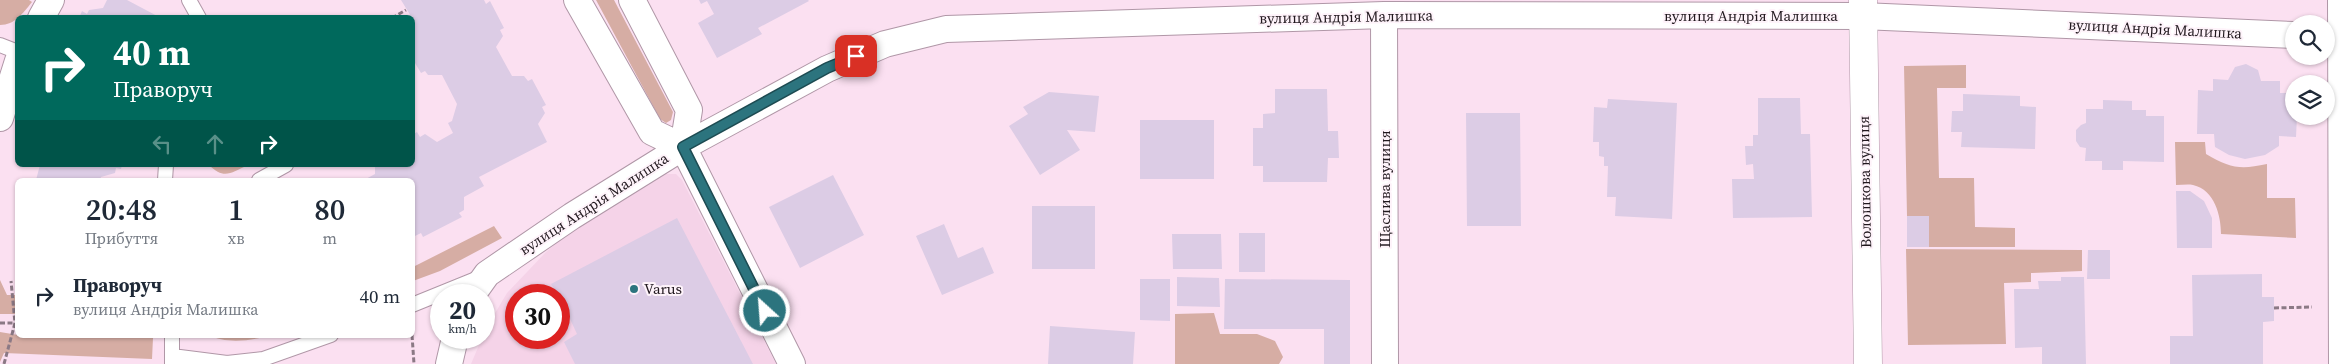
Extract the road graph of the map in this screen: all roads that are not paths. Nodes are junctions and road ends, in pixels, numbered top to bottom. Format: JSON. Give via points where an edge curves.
{"nodes":[{"id":1,"x":51,"y":0,"type":"edge"},
{"id":2,"x":189,"y":0,"type":"edge"},
{"id":3,"x":577,"y":0,"type":"edge"},
{"id":4,"x":632,"y":0,"type":"edge"},
{"id":5,"x":2341,"y":0,"type":"edge"},
{"id":6,"x":1862,"y":8,"type":"edge"},
{"id":7,"x":43,"y":15,"type":"edge"},
{"id":8,"x":197,"y":15,"type":"edge"},
{"id":9,"x":1384,"y":15,"type":"junction"},
{"id":10,"x":2285,"y":34,"type":"edge"},
{"id":11,"x":2339,"y":36,"type":"edge"},
{"id":12,"x":0,"y":45,"type":"edge"},
{"id":13,"x":15,"y":51,"type":"edge"},
{"id":14,"x":15,"y":70,"type":"edge"},
{"id":15,"x":0,"y":118,"type":"edge"},
{"id":16,"x":683,"y":147,"type":"junction"},
{"id":17,"x":282,"y":167,"type":"edge"},
{"id":18,"x":263,"y":178,"type":"edge"},
{"id":19,"x":481,"y":284,"type":"edge"},
{"id":20,"x":430,"y":300,"type":"edge"},
{"id":21,"x":415,"y":304,"type":"edge"},
{"id":22,"x":172,"y":338,"type":"edge"},
{"id":23,"x":322,"y":338,"type":"edge"},
{"id":24,"x":452,"y":349,"type":"edge"},
{"id":25,"x":172,"y":360,"type":"edge"},
{"id":26,"x":449,"y":364,"type":"edge"},
{"id":27,"x":792,"y":364,"type":"edge"},
{"id":28,"x":1386,"y":364,"type":"edge"},
{"id":29,"x":1868,"y":364,"type":"edge"},
{"id":30,"x":2342,"y":364,"type":"edge"}],
"edges":[{"from":1,"to":7,"type":"street"},
{"from":2,"to":8,"type":"lane"},
{"from":3,"to":16,"type":"street","via":[[652,132]]},
{"from":4,"to":16,"type":"street","via":[[689,110]]},
{"from":5,"to":11,"type":"street"},
{"from":6,"to":9,"type":"street","name":"вулиця Андрія Малишка"},
{"from":6,"to":10,"type":"street","name":"вулиця Андрія Малишка"},
{"from":6,"to":29,"type":"street","name":"Волошкова вулиця"},
{"from":9,"to":16,"type":"street","name":"вулиця Андрія Малишка","via":[[946,29],[885,44],[827,68]]},
{"from":9,"to":28,"type":"street","name":"Щаслива вулиця"},
{"from":11,"to":30,"type":"street"},
{"from":12,"to":13,"type":"lane"},
{"from":14,"to":15,"type":"street"},
{"from":16,"to":19,"type":"street","name":"вулиця Андрія Малишка","via":[[572,216]]},
{"from":16,"to":27,"type":"street"},
{"from":17,"to":18,"type":"lane"},
{"from":20,"to":21,"type":"lane"},
{"from":22,"to":25,"type":"lane"},
{"from":23,"to":25,"type":"lane","via":[[263,359],[227,363]]},
{"from":24,"to":26,"type":"street"}]}
